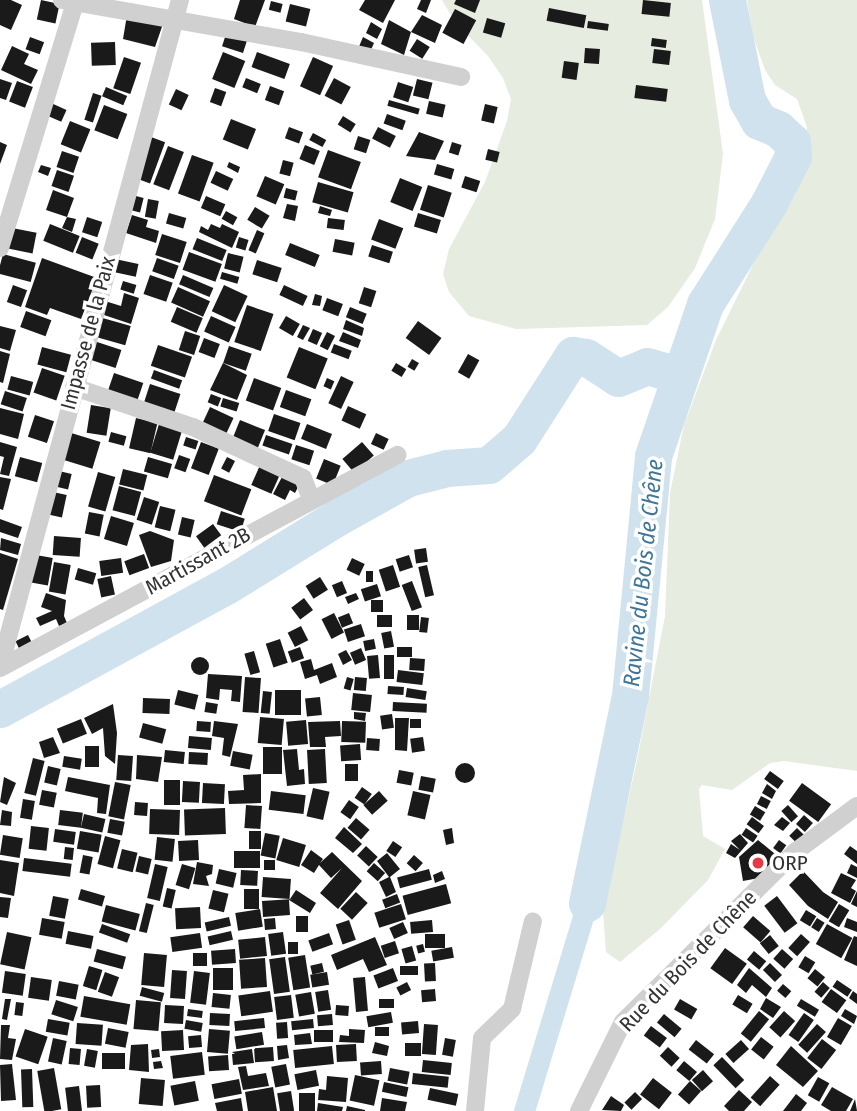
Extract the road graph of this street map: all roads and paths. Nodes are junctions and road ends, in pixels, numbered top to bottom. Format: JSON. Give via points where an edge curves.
{"nodes":[{"id":1,"x":180,"y":0,"type":"edge"},
{"id":2,"x":71,"y":1,"type":"edge"},
{"id":3,"x":175,"y":19,"type":"junction"},
{"id":4,"x":461,"y":77,"type":"dead end"},
{"id":5,"x":0,"y":248,"type":"edge"},
{"id":6,"x":74,"y":387,"type":"junction"},
{"id":7,"x":397,"y":455,"type":"dead end"},
{"id":8,"x":311,"y":499,"type":"junction"},
{"id":9,"x":0,"y":668,"type":"edge"},
{"id":10,"x":857,"y":806,"type":"edge"},
{"id":11,"x":533,"y":921,"type":"dead end"},
{"id":12,"x":475,"y":1111,"type":"edge"},
{"id":13,"x":579,"y":1111,"type":"edge"}],
"edges":[{"from":1,"to":3,"type":"street","name":"Impasse de la Paix"},
{"from":2,"to":3,"type":"street"},
{"from":2,"to":5,"type":"street"},
{"from":3,"to":4,"type":"street"},
{"from":3,"to":6,"type":"street","name":"Impasse de la Paix"},
{"from":6,"to":8,"type":"street","via":[[193,427],[303,478]]},
{"from":6,"to":9,"type":"street","name":"Impasse de la Paix"},
{"from":7,"to":8,"type":"street","name":"Martissant 2B"},
{"from":8,"to":9,"type":"street","name":"Martissant 2B"},
{"from":10,"to":13,"type":"street","name":"Rue du Bois de Chêne","via":[[795,852],[623,1022]]},
{"from":11,"to":12,"type":"street","via":[[512,1009],[482,1038]]}]}
